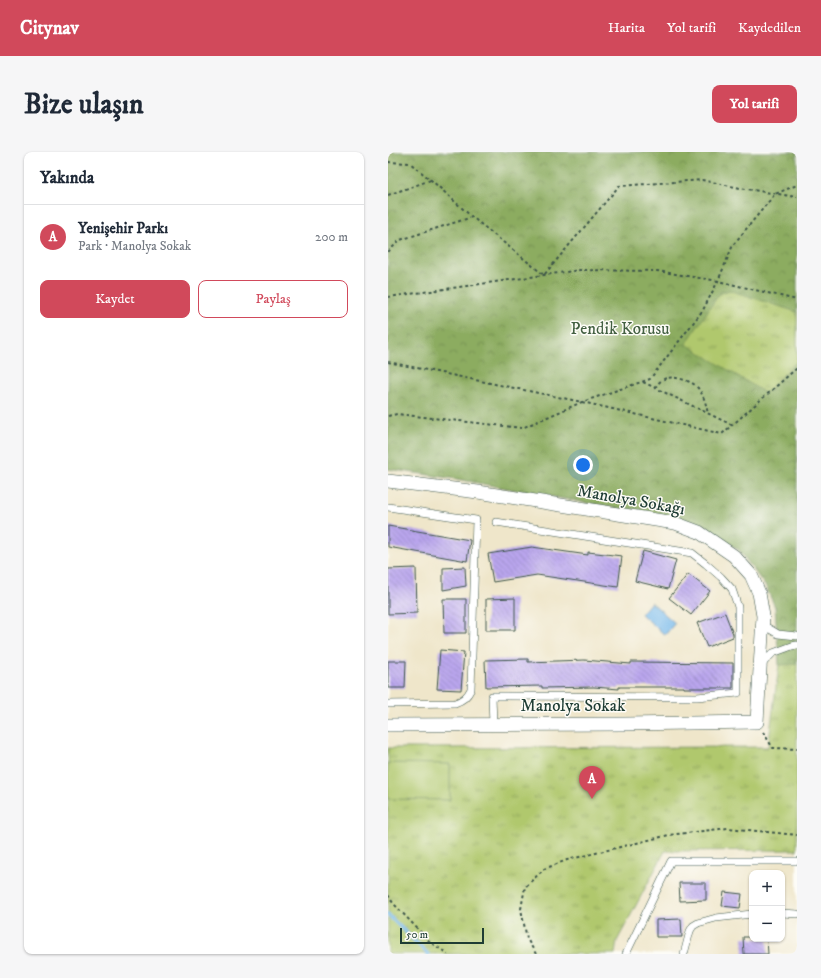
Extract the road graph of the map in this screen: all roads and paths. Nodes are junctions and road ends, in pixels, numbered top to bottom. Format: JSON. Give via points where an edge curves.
{"nodes":[{"id":1,"x":388,"y":162,"type":"edge"},
{"id":2,"x":431,"y":180,"type":"junction"},
{"id":3,"x":797,"y":185,"type":"edge"},
{"id":4,"x":775,"y":194,"type":"junction"},
{"id":5,"x":388,"y":195,"type":"edge"},
{"id":6,"x":797,"y":197,"type":"edge"},
{"id":7,"x":472,"y":217,"type":"junction"},
{"id":8,"x":388,"y":252,"type":"edge"},
{"id":9,"x":544,"y":275,"type":"junction"},
{"id":10,"x":718,"y":281,"type":"junction"},
{"id":11,"x":388,"y":297,"type":"edge"},
{"id":12,"x":797,"y":300,"type":"edge"},
{"id":13,"x":388,"y":362,"type":"edge"},
{"id":14,"x":797,"y":368,"type":"edge"},
{"id":15,"x":642,"y":382,"type":"junction"},
{"id":16,"x":655,"y":388,"type":"junction"},
{"id":17,"x":582,"y":402,"type":"junction"},
{"id":18,"x":708,"y":414,"type":"junction"},
{"id":19,"x":388,"y":416,"type":"edge"},
{"id":20,"x":732,"y":425,"type":"junction"},
{"id":21,"x":388,"y":481,"type":"edge"},
{"id":22,"x":388,"y":507,"type":"edge"},
{"id":23,"x":496,"y":522,"type":"dead end"},
{"id":24,"x":763,"y":625,"type":"junction"},
{"id":25,"x":797,"y":636,"type":"edge"},
{"id":26,"x":797,"y":645,"type":"edge"},
{"id":27,"x":761,"y":665,"type":"junction"},
{"id":28,"x":388,"y":704,"type":"edge"},
{"id":29,"x":757,"y":722,"type":"junction"},
{"id":30,"x":388,"y":725,"type":"edge"},
{"id":31,"x":493,"y":725,"type":"junction"},
{"id":32,"x":797,"y":749,"type":"edge"},
{"id":33,"x":797,"y":836,"type":"edge"},
{"id":34,"x":797,"y":861,"type":"edge"},
{"id":35,"x":388,"y":895,"type":"edge"},
{"id":36,"x":785,"y":913,"type":"edge"},
{"id":37,"x":749,"y":914,"type":"edge"},
{"id":38,"x":797,"y":914,"type":"edge"},
{"id":39,"x":448,"y":954,"type":"edge"},
{"id":40,"x":536,"y":954,"type":"edge"},
{"id":41,"x":626,"y":954,"type":"edge"},
{"id":42,"x":684,"y":954,"type":"edge"}],
"edges":[{"from":1,"to":2,"type":"path","via":[[410,164]]},
{"from":2,"to":5,"type":"path"},
{"from":2,"to":7,"type":"path"},
{"from":3,"to":4,"type":"path"},
{"from":4,"to":6,"type":"path"},
{"from":4,"to":9,"type":"path","via":[[702,180],[619,186]]},
{"from":4,"to":10,"type":"path","via":[[733,245]]},
{"from":7,"to":8,"type":"path","via":[[400,240]]},
{"from":7,"to":9,"type":"path"},
{"from":9,"to":10,"type":"path","via":[[580,270],[657,271]]},
{"from":9,"to":11,"type":"path"},
{"from":10,"to":12,"type":"path"},
{"from":10,"to":15,"type":"path","via":[[703,310],[650,379]]},
{"from":13,"to":17,"type":"path"},
{"from":14,"to":20,"type":"path"},
{"from":15,"to":16,"type":"path"},
{"from":15,"to":17,"type":"path"},
{"from":16,"to":18,"type":"path"},
{"from":16,"to":18,"type":"path","via":[[659,382],[667,378],[676,378],[697,385]]},
{"from":17,"to":19,"type":"path","via":[[522,428],[397,414]]},
{"from":17,"to":20,"type":"path","via":[[722,434]]},
{"from":18,"to":20,"type":"path"},
{"from":21,"to":24,"type":"street","name":"Manolya Sokağı","via":[[675,523],[699,532],[734,556],[751,575],[759,593]]},
{"from":22,"to":28,"type":"lane","via":[[476,520],[471,689],[462,701],[455,703]]},
{"from":23,"to":31,"type":"lane","via":[[692,553],[732,589],[738,607],[738,693],[697,697],[492,696]]},
{"from":24,"to":25,"type":"lane","via":[[778,634]]},
{"from":24,"to":27,"type":"street","name":"Manolya Sokağı"},
{"from":26,"to":27,"type":"lane","via":[[773,653]]},
{"from":27,"to":29,"type":"street","name":"Manolya Sokağı"},
{"from":29,"to":31,"type":"street","name":"Manolya Sokak"},
{"from":29,"to":32,"type":"path","via":[[773,748]]},
{"from":30,"to":31,"type":"street","name":"Manolya Sokak"},
{"from":33,"to":40,"type":"path","via":[[728,828],[668,835],[567,860],[544,869],[525,887],[521,909],[527,939]]},
{"from":34,"to":41,"type":"lane","via":[[671,861]]},
{"from":35,"to":39,"type":"path","via":[[431,943]]},
{"from":36,"to":38,"type":"lane"},
{"from":37,"to":42,"type":"lane","via":[[716,918],[693,926]]}]}
